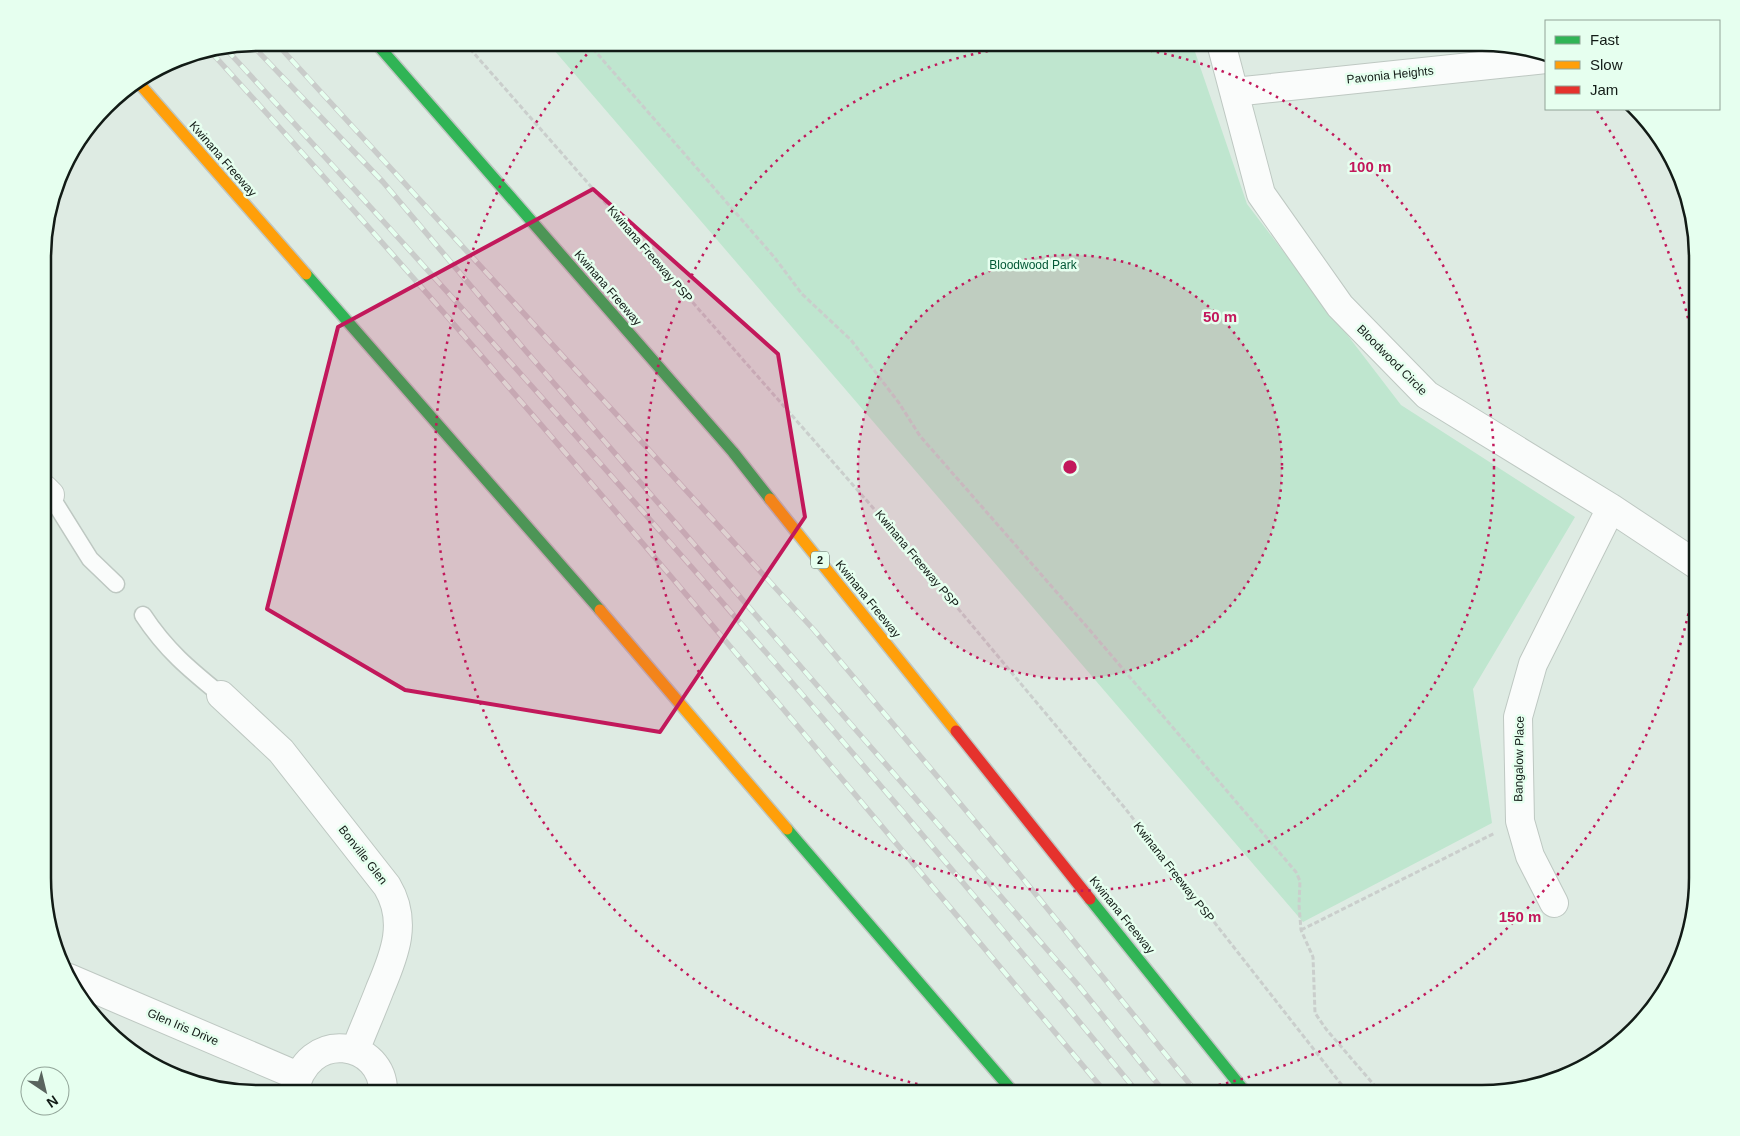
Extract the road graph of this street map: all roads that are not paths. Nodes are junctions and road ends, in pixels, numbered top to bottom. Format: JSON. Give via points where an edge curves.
{"nodes":[{"id":1,"x":384,"y":51,"type":"edge"},
{"id":2,"x":1223,"y":51,"type":"edge"},
{"id":3,"x":1541,"y":60,"type":"edge"},
{"id":4,"x":142,"y":87,"type":"edge"},
{"id":5,"x":1234,"y":92,"type":"junction"},
{"id":6,"x":51,"y":498,"type":"edge"},
{"id":7,"x":1611,"y":508,"type":"junction"},
{"id":8,"x":1689,"y":560,"type":"edge"},
{"id":9,"x":116,"y":584,"type":"dead end"},
{"id":10,"x":143,"y":616,"type":"dead end"},
{"id":11,"x":221,"y":695,"type":"joint"},
{"id":12,"x":1554,"y":903,"type":"dead end"},
{"id":13,"x":80,"y":983,"type":"edge"},
{"id":14,"x":355,"y":1051,"type":"junction"},
{"id":15,"x":296,"y":1085,"type":"edge"},
{"id":16,"x":382,"y":1085,"type":"edge"},
{"id":17,"x":1007,"y":1085,"type":"edge"},
{"id":18,"x":1240,"y":1085,"type":"edge"}],
"edges":[{"from":1,"to":18,"type":"highway","name":"Kwinana Freeway","number":"2","via":[[733,452]]},
{"from":2,"to":5,"type":"street","name":"Bloodwood Circle"},
{"from":3,"to":5,"type":"street","name":"Pavonia Heights"},
{"from":4,"to":17,"type":"highway","name":"Kwinana Freeway","via":[[582,588]]},
{"from":5,"to":7,"type":"street","name":"Bloodwood Circle","via":[[1261,194],[1340,306],[1427,396]]},
{"from":6,"to":9,"type":"lane","via":[[90,559]]},
{"from":7,"to":8,"type":"street","name":"Bloodwood Circle"},
{"from":7,"to":12,"type":"street","name":"Bangalow Place","via":[[1533,664],[1518,717],[1520,821],[1530,856]]},
{"from":10,"to":11,"type":"lane","via":[[160,641]]},
{"from":11,"to":14,"type":"street","name":"Bonville Glen","via":[[281,751],[387,886],[396,904],[399,926],[394,954]]},
{"from":13,"to":15,"type":"street","name":"Glen Iris Drive"},
{"from":14,"to":15,"type":"street","via":[[338,1048],[321,1051],[307,1062]]},
{"from":14,"to":16,"type":"street","via":[[370,1060],[380,1074]]}]}
